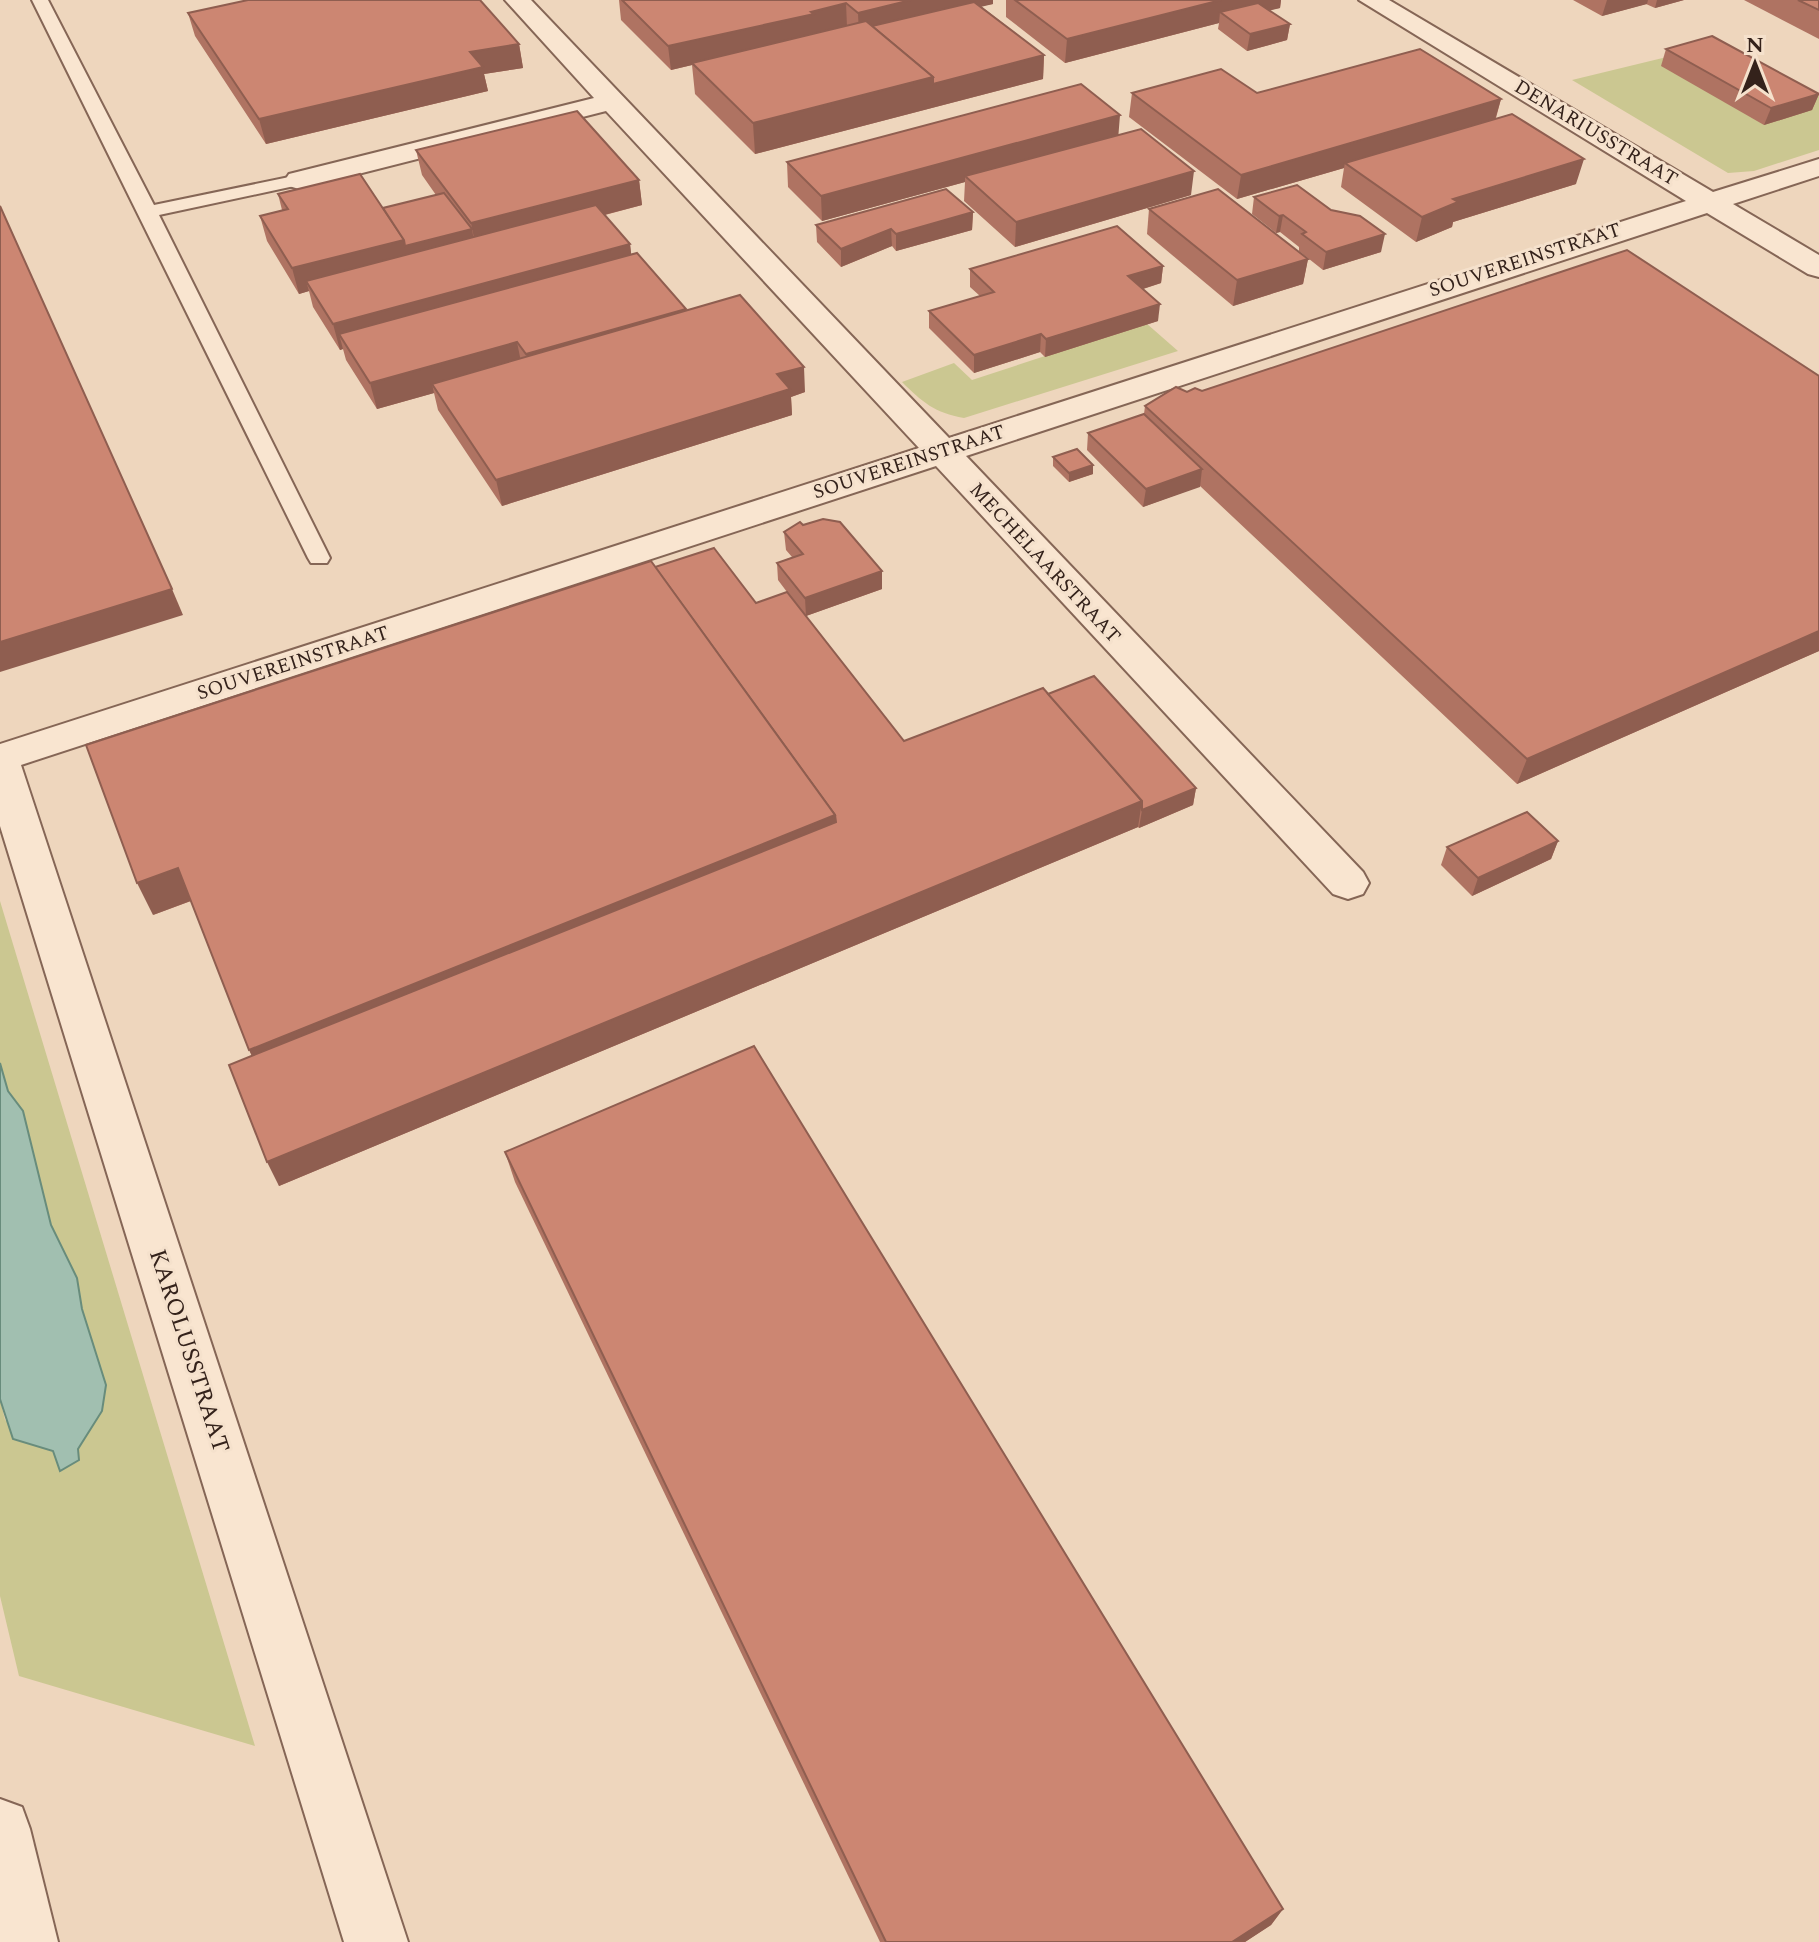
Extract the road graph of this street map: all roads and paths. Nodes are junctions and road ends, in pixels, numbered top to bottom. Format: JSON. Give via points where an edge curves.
{"nodes":[{"id":1,"x":40,"y":0,"type":"edge"},
{"id":2,"x":517,"y":0,"type":"edge"},
{"id":3,"x":1371,"y":0,"type":"edge"},
{"id":4,"x":610,"y":102,"type":"junction"},
{"id":5,"x":1819,"y":167,"type":"edge"},
{"id":6,"x":299,"y":180,"type":"joint"},
{"id":7,"x":1709,"y":200,"type":"junction"},
{"id":8,"x":148,"y":212,"type":"junction"},
{"id":9,"x":1819,"y":268,"type":"edge"},
{"id":10,"x":940,"y":452,"type":"junction"},
{"id":11,"x":319,"y":558,"type":"dead end"},
{"id":12,"x":0,"y":760,"type":"edge"},
{"id":13,"x":1348,"y":883,"type":"dead end"},
{"id":14,"x":0,"y":1829,"type":"edge"},
{"id":15,"x":26,"y":1942,"type":"edge"},
{"id":16,"x":376,"y":1942,"type":"edge"}],
"edges":[{"from":1,"to":8,"type":"lane"},
{"from":2,"to":4,"type":"street","name":"MECHELAARSTRAAT"},
{"from":3,"to":7,"type":"street","name":"DENARIUSSTRAAT"},
{"from":4,"to":6,"type":"street"},
{"from":4,"to":10,"type":"street","name":"MECHELAARSTRAAT"},
{"from":5,"to":7,"type":"street","name":"SOUVEREINSTRAAT"},
{"from":6,"to":8,"type":"lane"},
{"from":7,"to":9,"type":"street","name":"DENARIUSSTRAAT"},
{"from":7,"to":10,"type":"street","name":"SOUVEREINSTRAAT"},
{"from":8,"to":11,"type":"lane"},
{"from":10,"to":12,"type":"street","name":"SOUVEREINSTRAAT"},
{"from":10,"to":13,"type":"street","name":"MECHELAARSTRAAT"},
{"from":12,"to":16,"type":"street","name":"KAROLUSSTRAAT"},
{"from":14,"to":15,"type":"street"}]}
